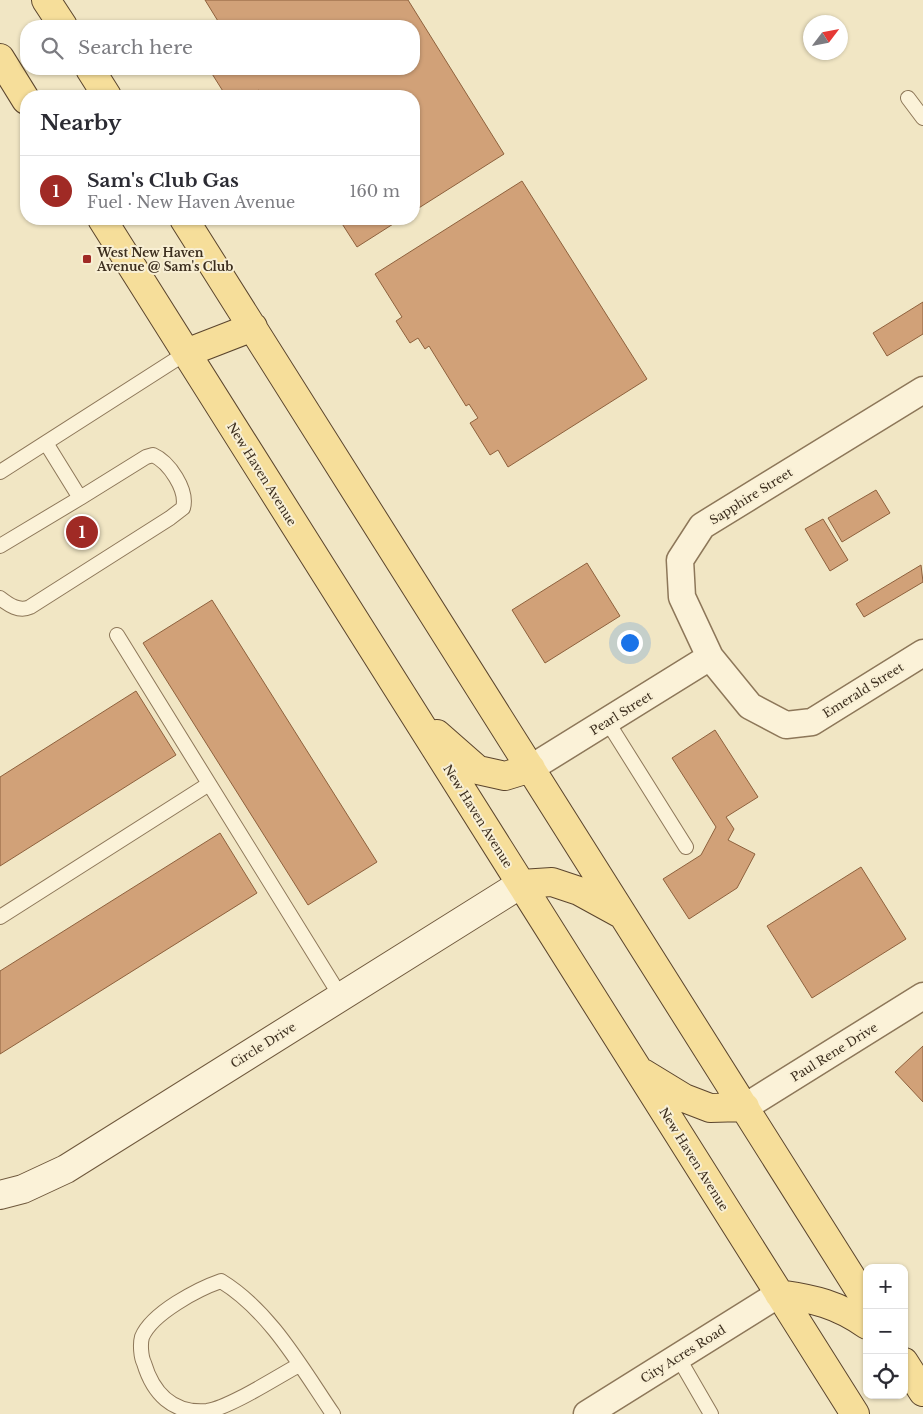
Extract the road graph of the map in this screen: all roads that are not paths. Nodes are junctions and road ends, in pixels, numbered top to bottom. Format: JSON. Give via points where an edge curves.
{"nodes":[{"id":1,"x":46,"y":0,"type":"edge"},
{"id":2,"x":59,"y":20,"type":"edge"},
{"id":3,"x":0,"y":58,"type":"edge"},
{"id":4,"x":94,"y":75,"type":"edge"},
{"id":5,"x":20,"y":90,"type":"edge"},
{"id":6,"x":103,"y":90,"type":"edge"},
{"id":7,"x":908,"y":98,"type":"dead end"},
{"id":8,"x":923,"y":118,"type":"edge"},
{"id":9,"x":106,"y":225,"type":"edge"},
{"id":10,"x":188,"y":225,"type":"edge"},
{"id":11,"x":253,"y":327,"type":"junction"},
{"id":12,"x":186,"y":353,"type":"junction"},
{"id":13,"x":923,"y":390,"type":"edge"},
{"id":14,"x":46,"y":443,"type":"junction"},
{"id":15,"x":0,"y":472,"type":"edge"},
{"id":16,"x":80,"y":498,"type":"junction"},
{"id":17,"x":0,"y":546,"type":"edge"},
{"id":18,"x":0,"y":598,"type":"edge"},
{"id":19,"x":117,"y":636,"type":"dead end"},
{"id":20,"x":923,"y":654,"type":"edge"},
{"id":21,"x":710,"y":657,"type":"junction"},
{"id":22,"x":415,"y":715,"type":"junction"},
{"id":23,"x":607,"y":721,"type":"junction"},
{"id":24,"x":531,"y":768,"type":"junction"},
{"id":25,"x":209,"y":784,"type":"junction"},
{"id":26,"x":686,"y":847,"type":"dead end"},
{"id":27,"x":521,"y":884,"type":"junction"},
{"id":28,"x":624,"y":916,"type":"junction"},
{"id":29,"x":0,"y":917,"type":"edge"},
{"id":30,"x":341,"y":996,"type":"junction"},
{"id":31,"x":923,"y":996,"type":"edge"},
{"id":32,"x":639,"y":1071,"type":"junction"},
{"id":33,"x":745,"y":1107,"type":"junction"},
{"id":34,"x":0,"y":1195,"type":"edge"},
{"id":35,"x":779,"y":1294,"type":"junction"},
{"id":36,"x":863,"y":1296,"type":"edge"},
{"id":37,"x":863,"y":1321,"type":"edge"},
{"id":38,"x":678,"y":1357,"type":"junction"},
{"id":39,"x":299,"y":1365,"type":"junction"},
{"id":40,"x":908,"y":1368,"type":"edge"},
{"id":41,"x":923,"y":1392,"type":"edge"},
{"id":42,"x":332,"y":1414,"type":"edge"},
{"id":43,"x":587,"y":1414,"type":"edge"},
{"id":44,"x":711,"y":1414,"type":"edge"},
{"id":45,"x":855,"y":1414,"type":"edge"}],
"edges":[{"from":1,"to":2,"type":"main road"},
{"from":3,"to":5,"type":"main road"},
{"from":4,"to":6,"type":"main road"},
{"from":7,"to":8,"type":"lane"},
{"from":9,"to":12,"type":"main road","name":"New Haven Avenue"},
{"from":10,"to":11,"type":"main road"},
{"from":11,"to":12,"type":"main road"},
{"from":11,"to":24,"type":"main road"},
{"from":12,"to":14,"type":"lane"},
{"from":12,"to":22,"type":"main road","name":"New Haven Avenue"},
{"from":13,"to":21,"type":"street","name":"Sapphire Street","via":[[702,526],[680,560],[682,597]]},
{"from":14,"to":15,"type":"lane"},
{"from":14,"to":16,"type":"lane"},
{"from":16,"to":17,"type":"lane"},
{"from":16,"to":18,"type":"lane","via":[[146,456],[153,455],[166,465],[185,497],[183,508],[170,518],[30,607],[21,610]]},
{"from":19,"to":25,"type":"lane"},
{"from":20,"to":21,"type":"street","name":"Emerald Street","via":[[812,722],[786,726],[750,706]]},
{"from":21,"to":23,"type":"street","name":"Pearl Street"},
{"from":22,"to":24,"type":"main road","via":[[478,770],[506,776]]},
{"from":22,"to":27,"type":"main road","name":"New Haven Avenue"},
{"from":23,"to":24,"type":"street","name":"Pearl Street"},
{"from":23,"to":26,"type":"lane"},
{"from":24,"to":28,"type":"main road"},
{"from":25,"to":29,"type":"lane"},
{"from":25,"to":30,"type":"lane"},
{"from":27,"to":28,"type":"main road","via":[[552,882],[579,891]]},
{"from":27,"to":30,"type":"street","name":"Circle Drive"},
{"from":27,"to":32,"type":"main road","name":"New Haven Avenue"},
{"from":28,"to":33,"type":"main road"},
{"from":30,"to":34,"type":"street","name":"Circle Drive","via":[[66,1168],[23,1189]]},
{"from":31,"to":33,"type":"street","name":"Paul Rene Drive"},
{"from":32,"to":33,"type":"main road","via":[[684,1098],[710,1108]]},
{"from":32,"to":35,"type":"main road","name":"New Haven Avenue"},
{"from":33,"to":36,"type":"main road"},
{"from":35,"to":37,"type":"main road","via":[[816,1300],[846,1310]]},
{"from":35,"to":38,"type":"street","name":"City Acres Road"},
{"from":35,"to":45,"type":"main road","name":"New Haven Avenue"},
{"from":38,"to":43,"type":"street","name":"City Acres Road"},
{"from":38,"to":44,"type":"lane"},
{"from":39,"to":39,"type":"lane","via":[[252,1304],[221,1281],[201,1287],[180,1302],[153,1322],[142,1338],[142,1358],[149,1382],[159,1396],[190,1410],[208,1411]]},
{"from":39,"to":42,"type":"lane"},
{"from":40,"to":41,"type":"main road"}]}
